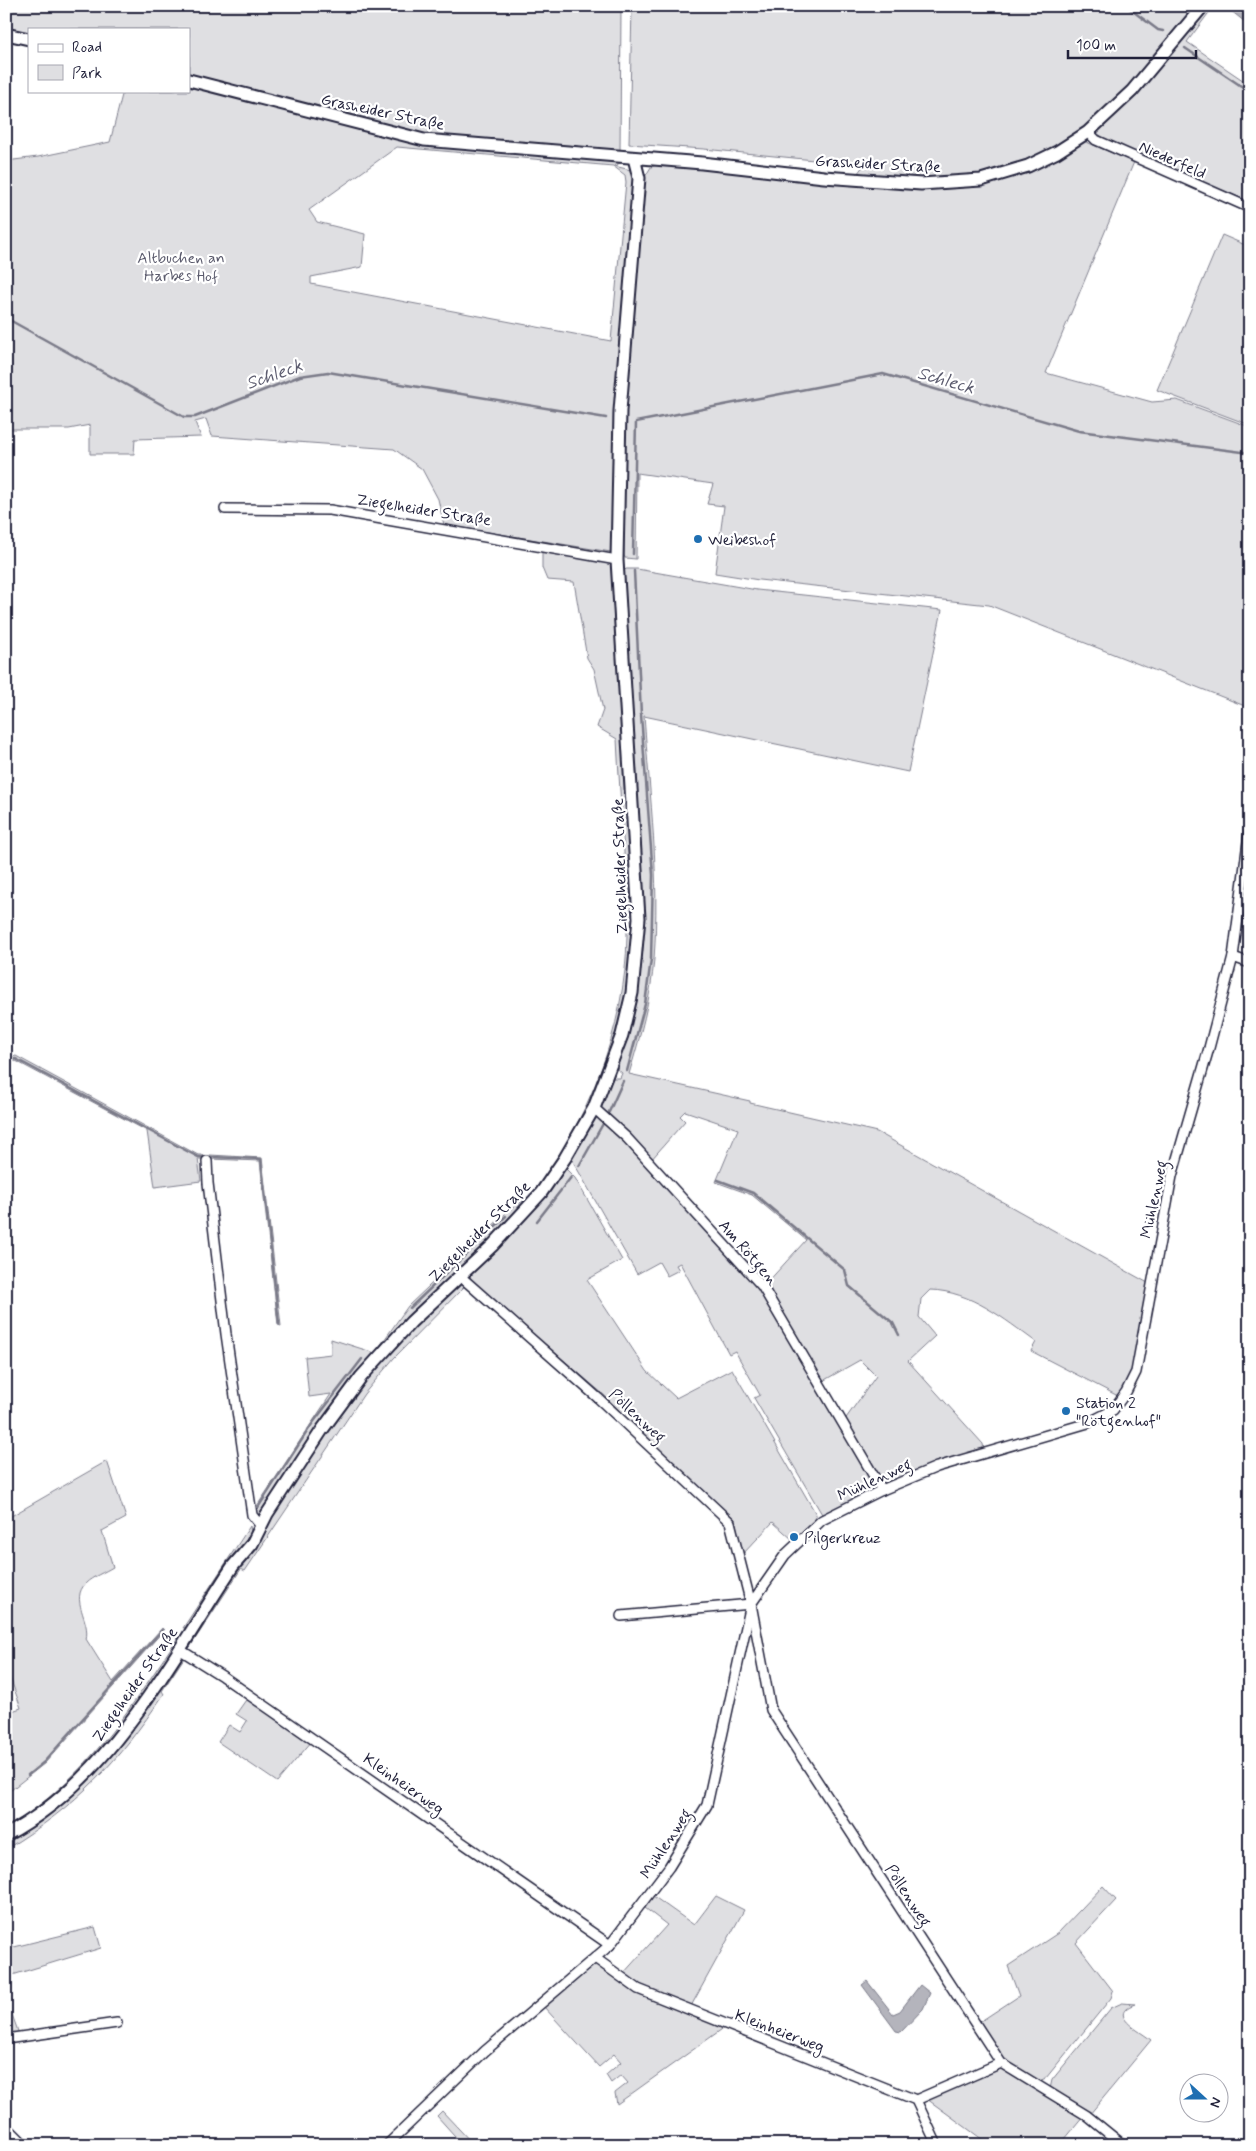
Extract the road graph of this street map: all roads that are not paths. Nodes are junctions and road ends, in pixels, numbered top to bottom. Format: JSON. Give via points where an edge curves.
{"nodes":[{"id":1,"x":1203,"y":6,"type":"edge"},
{"id":2,"x":6,"y":34,"type":"edge"},
{"id":3,"x":28,"y":39,"type":"edge"},
{"id":4,"x":190,"y":80,"type":"edge"},
{"id":5,"x":1088,"y":132,"type":"junction"},
{"id":6,"x":634,"y":158,"type":"junction"},
{"id":7,"x":1250,"y":208,"type":"edge"},
{"id":8,"x":224,"y":509,"type":"dead end"},
{"id":9,"x":617,"y":560,"type":"junction"},
{"id":10,"x":1250,"y":826,"type":"edge"},
{"id":11,"x":1233,"y":957,"type":"junction"},
{"id":12,"x":1250,"y":963,"type":"edge"},
{"id":13,"x":594,"y":1108,"type":"junction"},
{"id":14,"x":207,"y":1161,"type":"dead end"},
{"id":15,"x":460,"y":1276,"type":"junction"},
{"id":16,"x":882,"y":1490,"type":"junction"},
{"id":17,"x":260,"y":1525,"type":"junction"},
{"id":18,"x":751,"y":1604,"type":"junction"},
{"id":19,"x":621,"y":1616,"type":"dead end"},
{"id":20,"x":179,"y":1649,"type":"junction"},
{"id":21,"x":6,"y":1835,"type":"edge"},
{"id":22,"x":610,"y":1945,"type":"junction"},
{"id":23,"x":595,"y":1958,"type":"junction"},
{"id":24,"x":117,"y":2023,"type":"dead end"},
{"id":25,"x":6,"y":2039,"type":"edge"},
{"id":26,"x":1001,"y":2063,"type":"junction"},
{"id":27,"x":916,"y":2100,"type":"junction"},
{"id":28,"x":6,"y":2126,"type":"edge"},
{"id":29,"x":25,"y":2145,"type":"edge"},
{"id":30,"x":387,"y":2145,"type":"edge"},
{"id":31,"x":937,"y":2145,"type":"edge"},
{"id":32,"x":1123,"y":2145,"type":"edge"}],
"edges":[{"from":1,"to":5,"type":"street","name":"Grasheider Straße","via":[[1132,91]]},
{"from":2,"to":3,"type":"street"},
{"from":4,"to":6,"type":"street","name":"Grasheider Straße","via":[[424,140]]},
{"from":5,"to":6,"type":"street","name":"Grasheider Straße","via":[[1028,166],[972,181],[921,184]]},
{"from":5,"to":7,"type":"street","name":"Niederfeld","via":[[1096,140]]},
{"from":6,"to":9,"type":"street","name":"Ziegelheider Straße","via":[[639,178],[620,414]]},
{"from":8,"to":9,"type":"street","name":"Ziegelheider Straße","via":[[330,510]]},
{"from":9,"to":13,"type":"street","name":"Ziegelheider Straße","via":[[637,858],[638,940],[632,993],[622,1035]]},
{"from":10,"to":11,"type":"street","name":"Mühlenweg"},
{"from":11,"to":12,"type":"street"},
{"from":11,"to":16,"type":"street","name":"Mühlenweg","via":[[1172,1176],[1136,1372],[1126,1392],[1113,1410],[1088,1423],[937,1467]]},
{"from":13,"to":15,"type":"street","name":"Ziegelheider Straße","via":[[566,1158],[541,1192]]},
{"from":13,"to":16,"type":"street","name":"Am Rötgen","via":[[627,1138],[762,1286]]},
{"from":14,"to":17,"type":"street","via":[[226,1334],[252,1515]]},
{"from":15,"to":17,"type":"street","name":"Ziegelheider Straße","via":[[361,1377]]},
{"from":15,"to":18,"type":"street","name":"Pöllenweg","via":[[598,1398],[730,1522]]},
{"from":16,"to":18,"type":"street","name":"Mühlenweg","via":[[822,1520],[785,1554]]},
{"from":17,"to":20,"type":"street","name":"Ziegelheider Straße","via":[[252,1544],[233,1566]]},
{"from":18,"to":19,"type":"street"},
{"from":18,"to":22,"type":"street","name":"Mühlenweg","via":[[707,1805],[669,1867]]},
{"from":18,"to":26,"type":"street","name":"Pöllenweg","via":[[771,1710]]},
{"from":20,"to":21,"type":"street","name":"Ziegelheider Straße","via":[[101,1759],[54,1803]]},
{"from":20,"to":22,"type":"street","name":"Kleinheierweg"},
{"from":22,"to":23,"type":"street","name":"Mühlenweg"},
{"from":23,"to":27,"type":"street","name":"Kleinheierweg","via":[[638,1990]]},
{"from":23,"to":30,"type":"street","name":"Mühlenweg","via":[[485,2051]]},
{"from":24,"to":25,"type":"street"},
{"from":26,"to":27,"type":"street"},
{"from":26,"to":32,"type":"street","name":"Pöllenweg","via":[[1086,2115]]},
{"from":27,"to":31,"type":"street"},
{"from":28,"to":29,"type":"street"}]}
